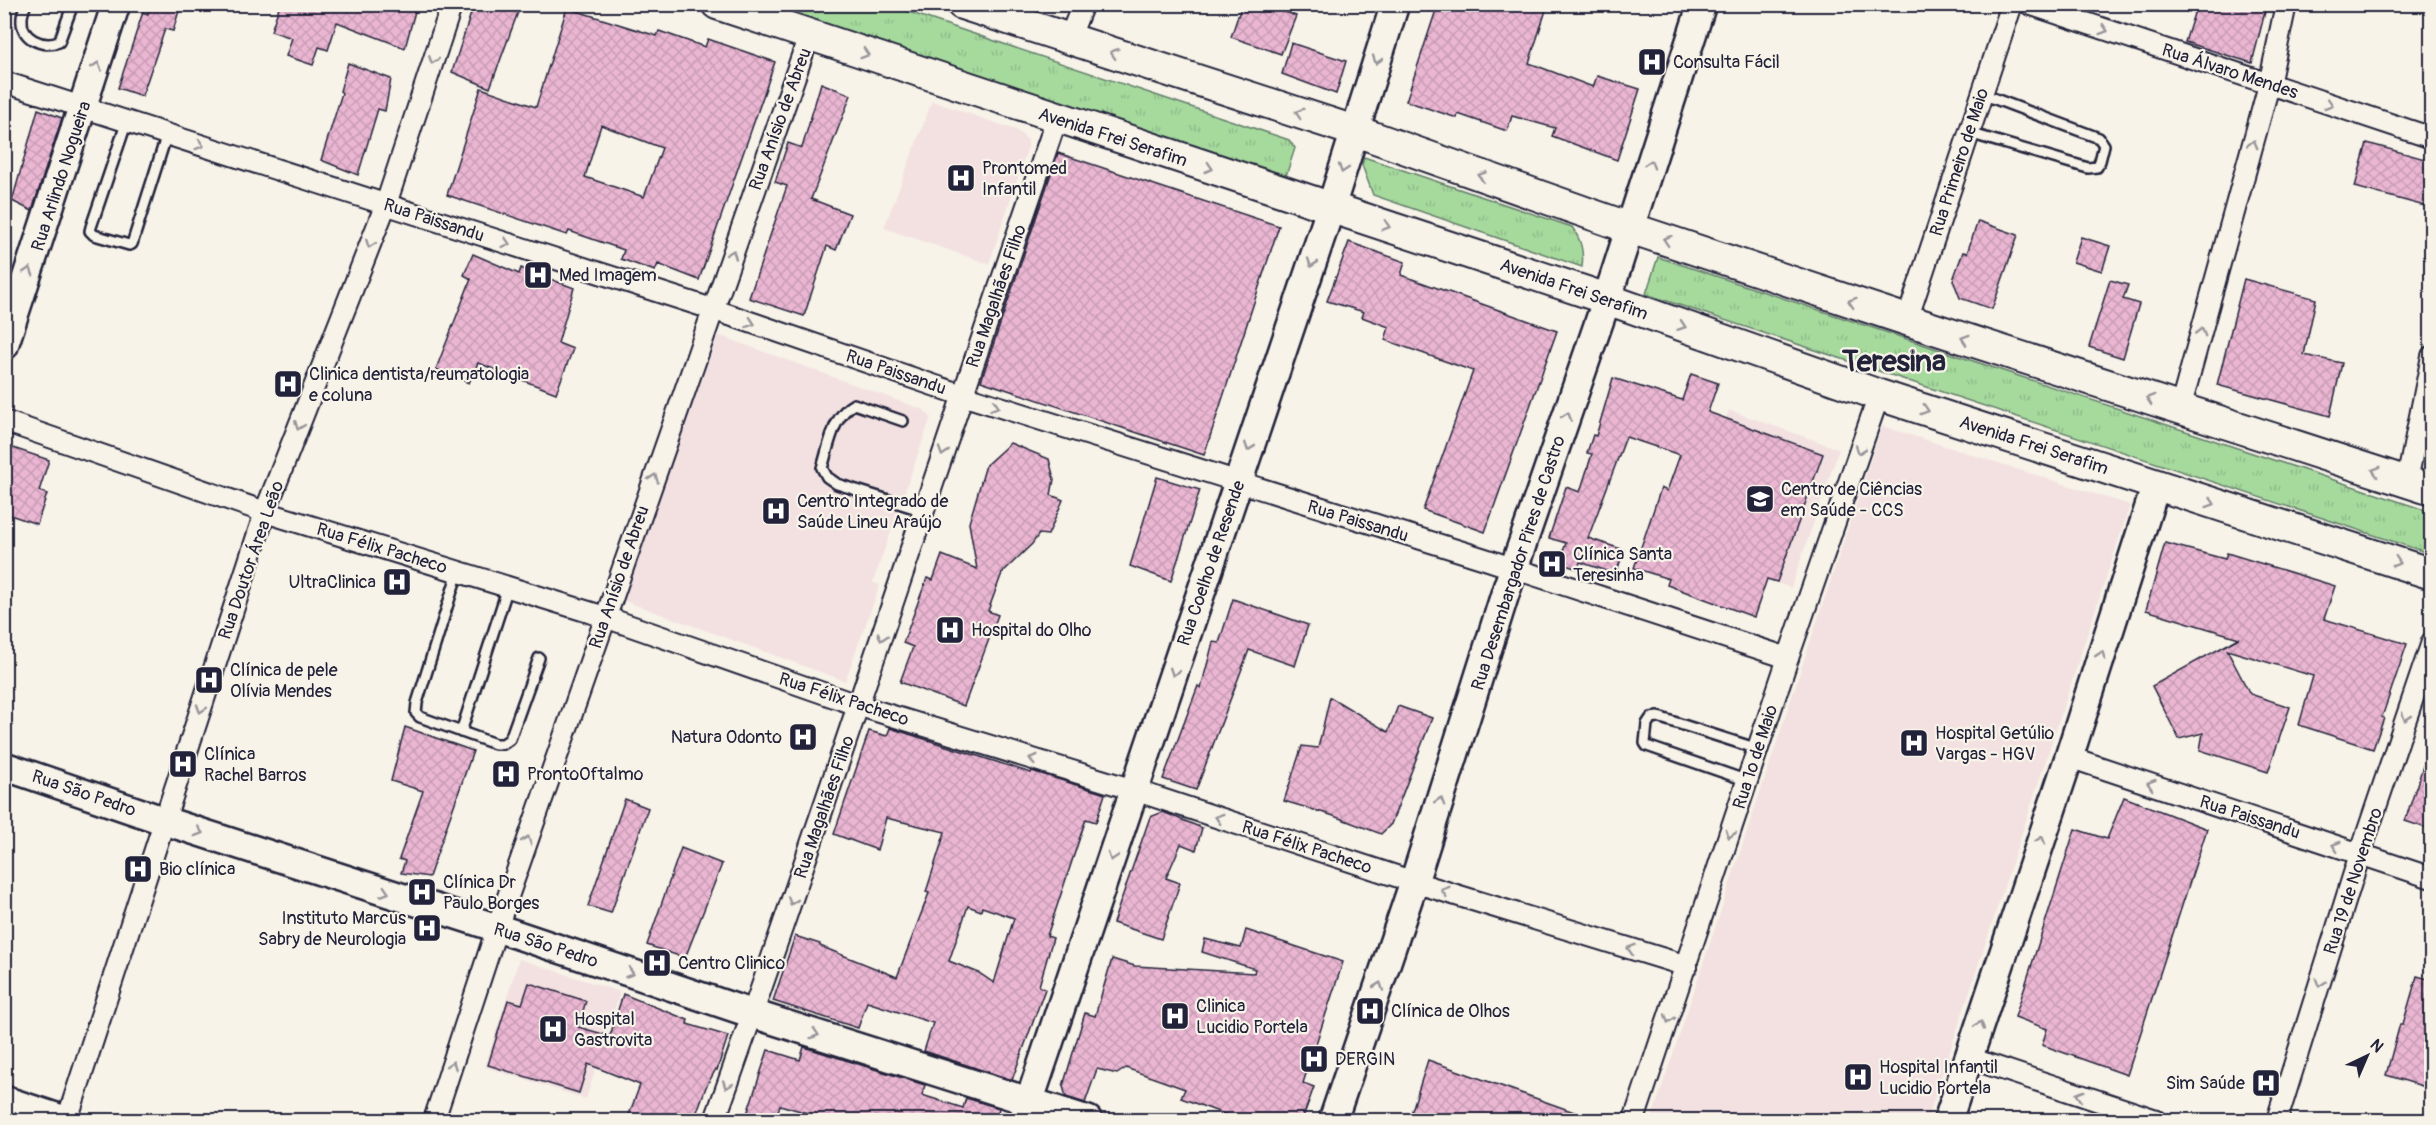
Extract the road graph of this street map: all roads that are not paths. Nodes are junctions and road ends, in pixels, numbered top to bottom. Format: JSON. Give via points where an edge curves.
{"nodes":[{"id":1,"x":26,"y":4,"type":"edge"},
{"id":2,"x":73,"y":4,"type":"edge"},
{"id":3,"x":116,"y":4,"type":"edge"},
{"id":4,"x":452,"y":4,"type":"edge"},
{"id":5,"x":717,"y":4,"type":"edge"},
{"id":6,"x":962,"y":4,"type":"edge"},
{"id":7,"x":1083,"y":4,"type":"edge"},
{"id":8,"x":1395,"y":4,"type":"edge"},
{"id":9,"x":1702,"y":4,"type":"edge"},
{"id":10,"x":2012,"y":4,"type":"edge"},
{"id":11,"x":2028,"y":4,"type":"edge"},
{"id":12,"x":2286,"y":4,"type":"edge"},
{"id":13,"x":809,"y":36,"type":"junction"},
{"id":14,"x":1069,"y":39,"type":"junction"},
{"id":15,"x":4,"y":82,"type":"edge"},
{"id":16,"x":2269,"y":85,"type":"junction"},
{"id":17,"x":1982,"y":94,"type":"junction"},
{"id":18,"x":83,"y":107,"type":"junction"},
{"id":19,"x":1057,"y":118,"type":"junction"},
{"id":20,"x":127,"y":121,"type":"junction"},
{"id":21,"x":1355,"y":132,"type":"junction"},
{"id":22,"x":1969,"y":133,"type":"junction"},
{"id":23,"x":167,"y":134,"type":"junction"},
{"id":24,"x":2432,"y":138,"type":"edge"},
{"id":25,"x":386,"y":204,"type":"junction"},
{"id":26,"x":1330,"y":207,"type":"junction"},
{"id":27,"x":1630,"y":228,"type":"junction"},
{"id":28,"x":1607,"y":299,"type":"junction"},
{"id":29,"x":712,"y":309,"type":"junction"},
{"id":30,"x":1907,"y":320,"type":"junction"},
{"id":31,"x":4,"y":346,"type":"edge"},
{"id":32,"x":2432,"y":356,"type":"edge"},
{"id":33,"x":962,"y":395,"type":"junction"},
{"id":34,"x":1879,"y":395,"type":"junction"},
{"id":35,"x":2180,"y":409,"type":"junction"},
{"id":36,"x":4,"y":421,"type":"edge"},
{"id":37,"x":903,"y":422,"type":"dead end"},
{"id":38,"x":1238,"y":483,"type":"junction"},
{"id":39,"x":2156,"y":485,"type":"junction"},
{"id":40,"x":2419,"y":486,"type":"edge"},
{"id":41,"x":924,"y":511,"type":"junction"},
{"id":42,"x":265,"y":512,"type":"junction"},
{"id":43,"x":1514,"y":569,"type":"junction"},
{"id":44,"x":458,"y":572,"type":"junction"},
{"id":45,"x":2432,"y":574,"type":"edge"},
{"id":46,"x":508,"y":587,"type":"junction"},
{"id":47,"x":605,"y":617,"type":"junction"},
{"id":48,"x":2432,"y":642,"type":"edge"},
{"id":49,"x":539,"y":658,"type":"dead end"},
{"id":50,"x":1788,"y":658,"type":"junction"},
{"id":51,"x":860,"y":706,"type":"junction"},
{"id":52,"x":461,"y":732,"type":"junction"},
{"id":53,"x":1758,"y":749,"type":"junction"},
{"id":54,"x":2069,"y":757,"type":"junction"},
{"id":55,"x":4,"y":766,"type":"edge"},
{"id":56,"x":1748,"y":781,"type":"junction"},
{"id":57,"x":1134,"y":790,"type":"junction"},
{"id":58,"x":165,"y":821,"type":"junction"},
{"id":59,"x":2360,"y":854,"type":"junction"},
{"id":60,"x":2432,"y":878,"type":"edge"},
{"id":61,"x":1414,"y":882,"type":"junction"},
{"id":62,"x":497,"y":928,"type":"junction"},
{"id":63,"x":1687,"y":966,"type":"junction"},
{"id":64,"x":753,"y":1014,"type":"junction"},
{"id":65,"x":1969,"y":1058,"type":"junction"},
{"id":66,"x":4,"y":1100,"type":"edge"},
{"id":67,"x":1027,"y":1111,"type":"edge"},
{"id":68,"x":66,"y":1120,"type":"edge"},
{"id":69,"x":434,"y":1120,"type":"edge"},
{"id":70,"x":715,"y":1120,"type":"edge"},
{"id":71,"x":1088,"y":1120,"type":"edge"},
{"id":72,"x":1333,"y":1120,"type":"edge"},
{"id":73,"x":1634,"y":1120,"type":"edge"},
{"id":74,"x":1948,"y":1120,"type":"edge"},
{"id":75,"x":2156,"y":1120,"type":"edge"},
{"id":76,"x":2277,"y":1120,"type":"edge"}],
"edges":[{"from":1,"to":2,"type":"lane","via":[[21,19],[23,30],[30,39],[50,45],[59,42]]},
{"from":18,"to":3,"type":"main road","name":"Rua Arlindo Nogueira","one_way":true},
{"from":4,"to":25,"type":"street","name":"Rua Doutor Área Leão","one_way":true},
{"from":5,"to":13,"type":"main road","name":"Avenida Frei Serafim"},
{"from":6,"to":14,"type":"main road"},
{"from":7,"to":14,"type":"street"},
{"from":8,"to":21,"type":"main road","name":"Rua Coelho de Resende","one_way":true},
{"from":27,"to":9,"type":"main road","name":"Rua Desembargador Pires de Castro","one_way":true},
{"from":10,"to":17,"type":"street","name":"Rua Primeiro de Maio"},
{"from":11,"to":16,"type":"street","name":"Rua Álvaro Mendes","one_way":true},
{"from":12,"to":16,"type":"street"},
{"from":13,"to":19,"type":"main road","name":"Avenida Frei Serafim","one_way":true},
{"from":29,"to":13,"type":"street","name":"Rua Anísio de Abreu","one_way":true},
{"from":21,"to":14,"type":"main road","one_way":true},
{"from":15,"to":18,"type":"street","name":"Rua Paissandu"},
{"from":16,"to":24,"type":"street","name":"Rua Álvaro Mendes","one_way":true},
{"from":35,"to":16,"type":"street","one_way":true},
{"from":17,"to":22,"type":"street","name":"Rua Primeiro de Maio"},
{"from":17,"to":22,"type":"lane","via":[[2099,138],[2104,145],[2100,161],[2088,168]]},
{"from":18,"to":20,"type":"street","name":"Rua Paissandu"},
{"from":31,"to":18,"type":"main road","name":"Rua Arlindo Nogueira","one_way":true},
{"from":19,"to":26,"type":"main road","name":"Avenida Frei Serafim","one_way":true},
{"from":19,"to":33,"type":"street","name":"Rua Magalhães Filho"},
{"from":20,"to":23,"type":"street","name":"Rua Paissandu"},
{"from":20,"to":23,"type":"lane","via":[[90,231],[94,235],[132,244]]},
{"from":21,"to":26,"type":"main road","name":"Rua Coelho de Resende","one_way":true},
{"from":27,"to":21,"type":"main road","one_way":true},
{"from":22,"to":30,"type":"street","name":"Rua Primeiro de Maio"},
{"from":23,"to":25,"type":"street","name":"Rua Paissandu","one_way":true},
{"from":25,"to":29,"type":"street","name":"Rua Paissandu","one_way":true},
{"from":25,"to":42,"type":"street","name":"Rua Doutor Área Leão","one_way":true},
{"from":26,"to":28,"type":"main road","name":"Avenida Frei Serafim","one_way":true},
{"from":26,"to":38,"type":"main road","name":"Rua Coelho de Resende","one_way":true},
{"from":27,"to":28,"type":"main road","name":"Rua Desembargador Pires de Castro"},
{"from":30,"to":27,"type":"main road","one_way":true},
{"from":28,"to":34,"type":"main road","name":"Avenida Frei Serafim","one_way":true},
{"from":43,"to":28,"type":"main road","name":"Rua Desembargador Pires de Castro","one_way":true},
{"from":29,"to":33,"type":"street","name":"Rua Paissandu","one_way":true},
{"from":47,"to":29,"type":"street","name":"Rua Anísio de Abreu","one_way":true},
{"from":35,"to":30,"type":"main road","one_way":true},
{"from":32,"to":40,"type":"street"},
{"from":33,"to":38,"type":"street","name":"Rua Paissandu","one_way":true},
{"from":33,"to":41,"type":"street","name":"Rua Magalhães Filho","one_way":true},
{"from":34,"to":39,"type":"main road","name":"Avenida Frei Serafim","one_way":true},
{"from":34,"to":50,"type":"street","name":"Rua 1º de Maio","one_way":true},
{"from":40,"to":35,"type":"main road","one_way":true},
{"from":36,"to":42,"type":"street","name":"Rua Félix Pacheco"},
{"from":37,"to":41,"type":"lane","via":[[854,404],[845,409],[822,468],[837,484]]},
{"from":38,"to":43,"type":"street","name":"Rua Paissandu"},
{"from":38,"to":57,"type":"main road","name":"Rua Coelho de Resende","one_way":true},
{"from":39,"to":45,"type":"main road","name":"Avenida Frei Serafim","one_way":true},
{"from":54,"to":39,"type":"main road","one_way":true},
{"from":41,"to":51,"type":"street","name":"Rua Magalhães Filho","one_way":true},
{"from":42,"to":44,"type":"street","name":"Rua Félix Pacheco"},
{"from":42,"to":58,"type":"street","name":"Rua Doutor Área Leão","one_way":true},
{"from":43,"to":50,"type":"street","name":"Rua Paissandu"},
{"from":61,"to":43,"type":"main road","name":"Rua Desembargador Pires de Castro","one_way":true},
{"from":44,"to":46,"type":"street","name":"Rua Félix Pacheco"},
{"from":44,"to":52,"type":"lane","via":[[416,713]]},
{"from":46,"to":47,"type":"street","name":"Rua Félix Pacheco"},
{"from":46,"to":52,"type":"lane"},
{"from":47,"to":51,"type":"street","name":"Rua Félix Pacheco"},
{"from":62,"to":47,"type":"street","name":"Rua Anísio de Abreu","one_way":true},
{"from":48,"to":59,"type":"street","name":"Rua 19 de Novembro","one_way":true},
{"from":49,"to":52,"type":"lane","via":[[510,739],[495,744]]},
{"from":50,"to":53,"type":"street","name":"Rua 1º de Maio"},
{"from":57,"to":51,"type":"street","name":"Rua Félix Pacheco","one_way":true},
{"from":51,"to":64,"type":"street","name":"Rua Magalhães Filho","one_way":true},
{"from":53,"to":56,"type":"street","name":"Rua 1º de Maio"},
{"from":53,"to":56,"type":"lane","via":[[1658,717],[1647,724],[1647,746]]},
{"from":59,"to":54,"type":"street","name":"Rua Paissandu","one_way":true},
{"from":65,"to":54,"type":"main road","one_way":true},
{"from":55,"to":58,"type":"main road","name":"Rua São Pedro"},
{"from":56,"to":63,"type":"street","name":"Rua 1º de Maio","one_way":true},
{"from":61,"to":57,"type":"street","name":"Rua Félix Pacheco","one_way":true},
{"from":57,"to":67,"type":"main road","name":"Rua Coelho de Resende","one_way":true},
{"from":58,"to":62,"type":"main road","name":"Rua São Pedro","one_way":true},
{"from":58,"to":68,"type":"street","name":"Rua Doutor Área Leão"},
{"from":59,"to":60,"type":"street","name":"Rua Paissandu"},
{"from":59,"to":76,"type":"street","name":"Rua 19 de Novembro","one_way":true},
{"from":63,"to":61,"type":"street","name":"Rua Félix Pacheco","one_way":true},
{"from":72,"to":61,"type":"main road","name":"Rua Desembargador Pires de Castro","one_way":true},
{"from":62,"to":64,"type":"main road","name":"Rua São Pedro","one_way":true},
{"from":69,"to":62,"type":"street","name":"Rua Anísio de Abreu","one_way":true},
{"from":63,"to":73,"type":"street","name":"Rua 1º de Maio","one_way":true},
{"from":64,"to":67,"type":"main road","name":"Rua São Pedro","one_way":true},
{"from":64,"to":70,"type":"street","name":"Rua Magalhães Filho","one_way":true},
{"from":65,"to":74,"type":"main road"},
{"from":75,"to":65,"type":"street","one_way":true},
{"from":66,"to":68,"type":"main road"},
{"from":67,"to":71,"type":"main road","name":"Rua São Pedro"}]}
